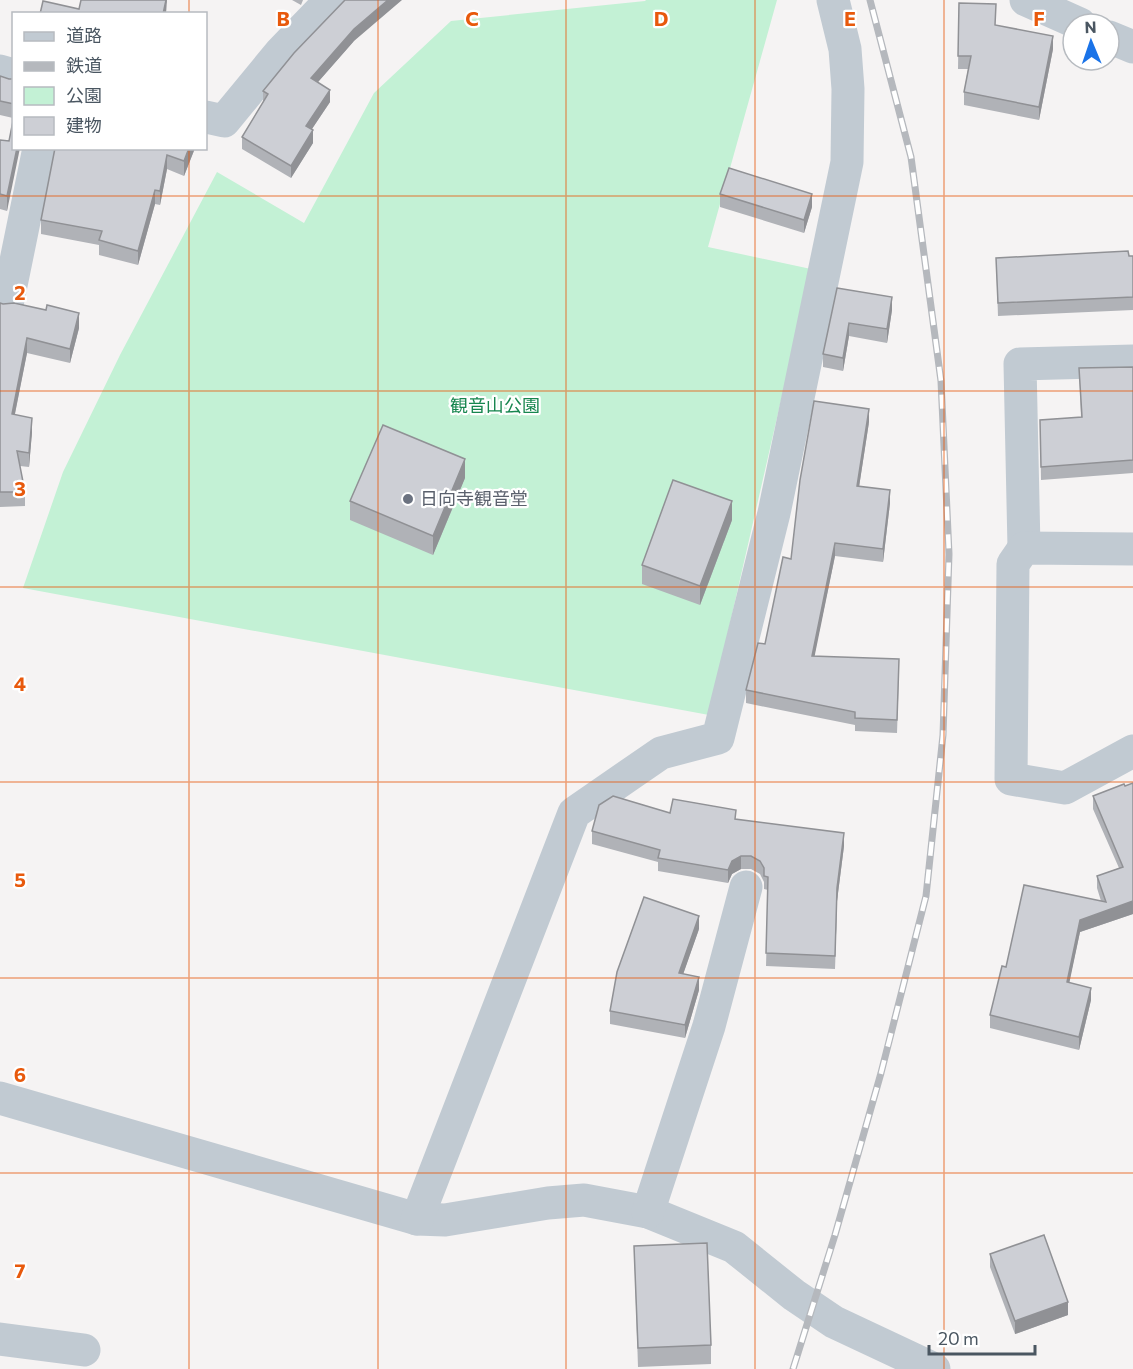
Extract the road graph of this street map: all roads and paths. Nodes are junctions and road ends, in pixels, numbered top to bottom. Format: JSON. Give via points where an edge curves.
{"nodes":[{"id":1,"x":331,"y":0,"type":"edge"},
{"id":2,"x":833,"y":0,"type":"edge"},
{"id":3,"x":1026,"y":0,"type":"edge"},
{"id":4,"x":1061,"y":16,"type":"edge"},
{"id":5,"x":207,"y":117,"type":"edge"},
{"id":6,"x":39,"y":150,"type":"edge"},
{"id":7,"x":0,"y":298,"type":"edge"},
{"id":8,"x":1133,"y":361,"type":"edge"},
{"id":9,"x":1024,"y":548,"type":"junction"},
{"id":10,"x":1133,"y":549,"type":"edge"},
{"id":11,"x":1133,"y":751,"type":"edge"},
{"id":12,"x":746,"y":887,"type":"dead end"},
{"id":13,"x":0,"y":1098,"type":"edge"},
{"id":14,"x":648,"y":1212,"type":"junction"},
{"id":15,"x":417,"y":1219,"type":"junction"},
{"id":16,"x":0,"y":1339,"type":"edge"},
{"id":17,"x":84,"y":1350,"type":"dead end"},
{"id":18,"x":934,"y":1369,"type":"edge"}],
"edges":[{"from":1,"to":5,"type":"street","via":[[280,52],[224,121]]},
{"from":2,"to":15,"type":"street","via":[[845,49],[847,162],[774,513],[718,738],[660,753],[574,813]]},
{"from":3,"to":4,"type":"street"},
{"from":6,"to":7,"type":"street","via":[[8,300]]},
{"from":8,"to":9,"type":"street","via":[[1020,364]]},
{"from":9,"to":10,"type":"street"},
{"from":9,"to":11,"type":"street","via":[[1014,564],[1011,779],[1065,788]]},
{"from":12,"to":14,"type":"street","via":[[709,1026]]},
{"from":13,"to":15,"type":"street"},
{"from":14,"to":15,"type":"street","via":[[584,1200],[445,1220]]},
{"from":14,"to":18,"type":"street","via":[[734,1247],[834,1322]]},
{"from":16,"to":17,"type":"street"}]}
